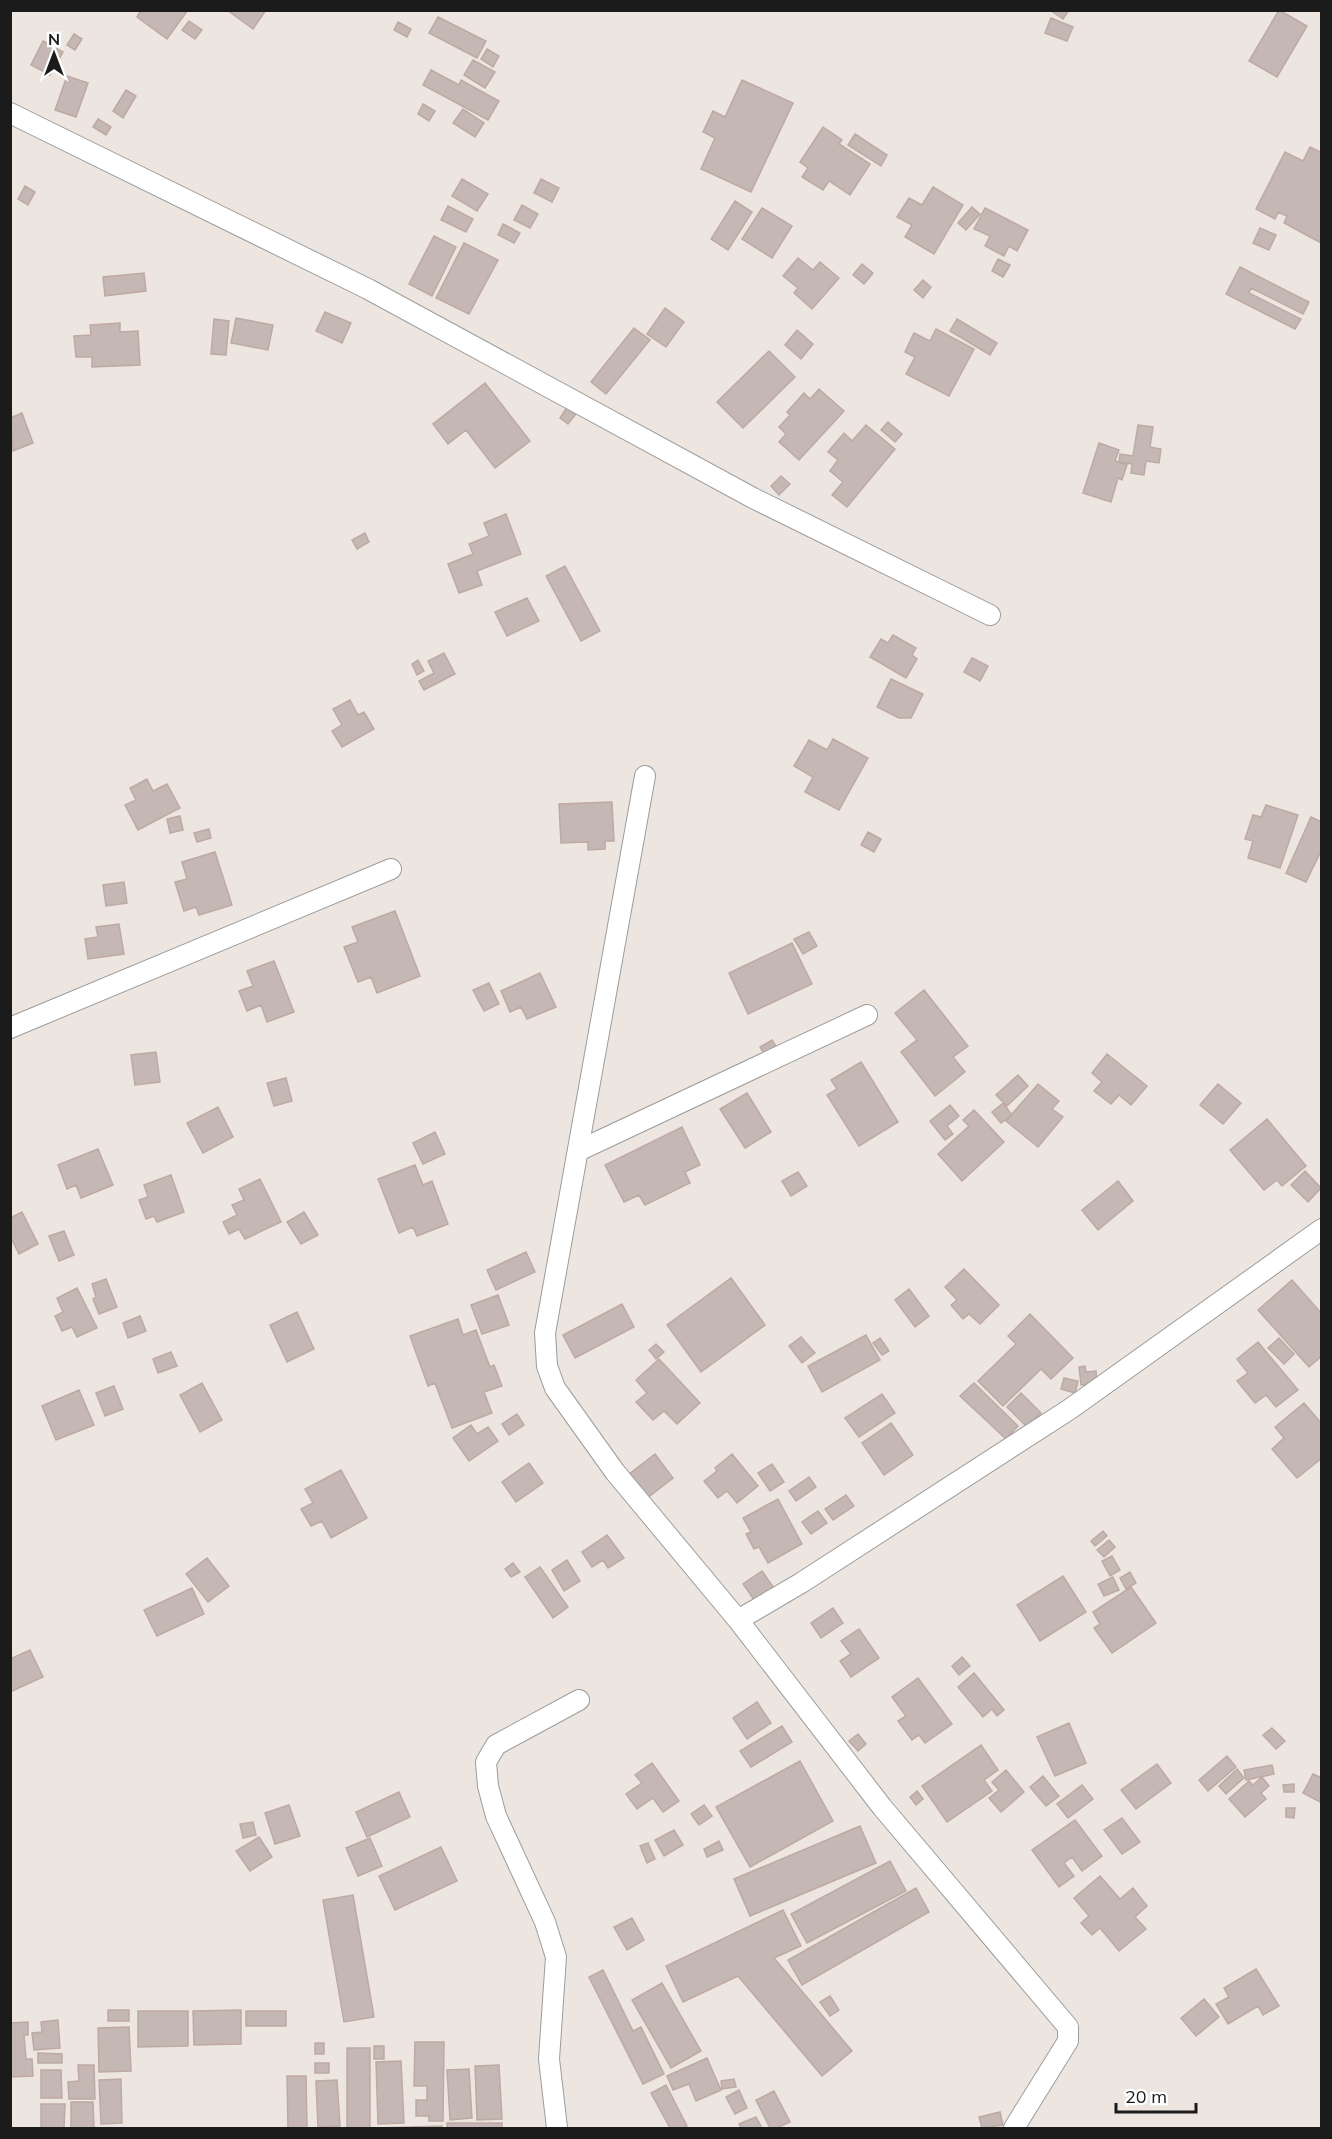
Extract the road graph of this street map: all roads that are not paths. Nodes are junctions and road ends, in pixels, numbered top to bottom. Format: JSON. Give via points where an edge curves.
{"nodes":[{"id":1,"x":10,"y":113,"type":"edge"},
{"id":2,"x":990,"y":615,"type":"dead end"},
{"id":3,"x":645,"y":776,"type":"dead end"},
{"id":4,"x":391,"y":869,"type":"dead end"},
{"id":5,"x":867,"y":1015,"type":"dead end"},
{"id":6,"x":10,"y":1028,"type":"edge"},
{"id":7,"x":578,"y":1151,"type":"junction"},
{"id":8,"x":1322,"y":1229,"type":"edge"},
{"id":9,"x":738,"y":1620,"type":"junction"},
{"id":10,"x":579,"y":1700,"type":"dead end"},
{"id":11,"x":557,"y":2128,"type":"edge"},
{"id":12,"x":1014,"y":2128,"type":"edge"}],
"edges":[{"from":1,"to":2,"type":"street","via":[[368,289],[753,498]]},
{"from":3,"to":7,"type":"street"},
{"from":4,"to":6,"type":"street"},
{"from":5,"to":7,"type":"street"},
{"from":7,"to":9,"type":"street","via":[[546,1333],[547,1365],[555,1388],[615,1472]]},
{"from":8,"to":9,"type":"street","via":[[1070,1409]]},
{"from":9,"to":12,"type":"street","via":[[882,1807],[1068,2027],[1068,2041]]},
{"from":10,"to":11,"type":"street","via":[[496,1745],[486,1761],[496,1816],[546,1922],[556,1957],[549,2058]]}]}
